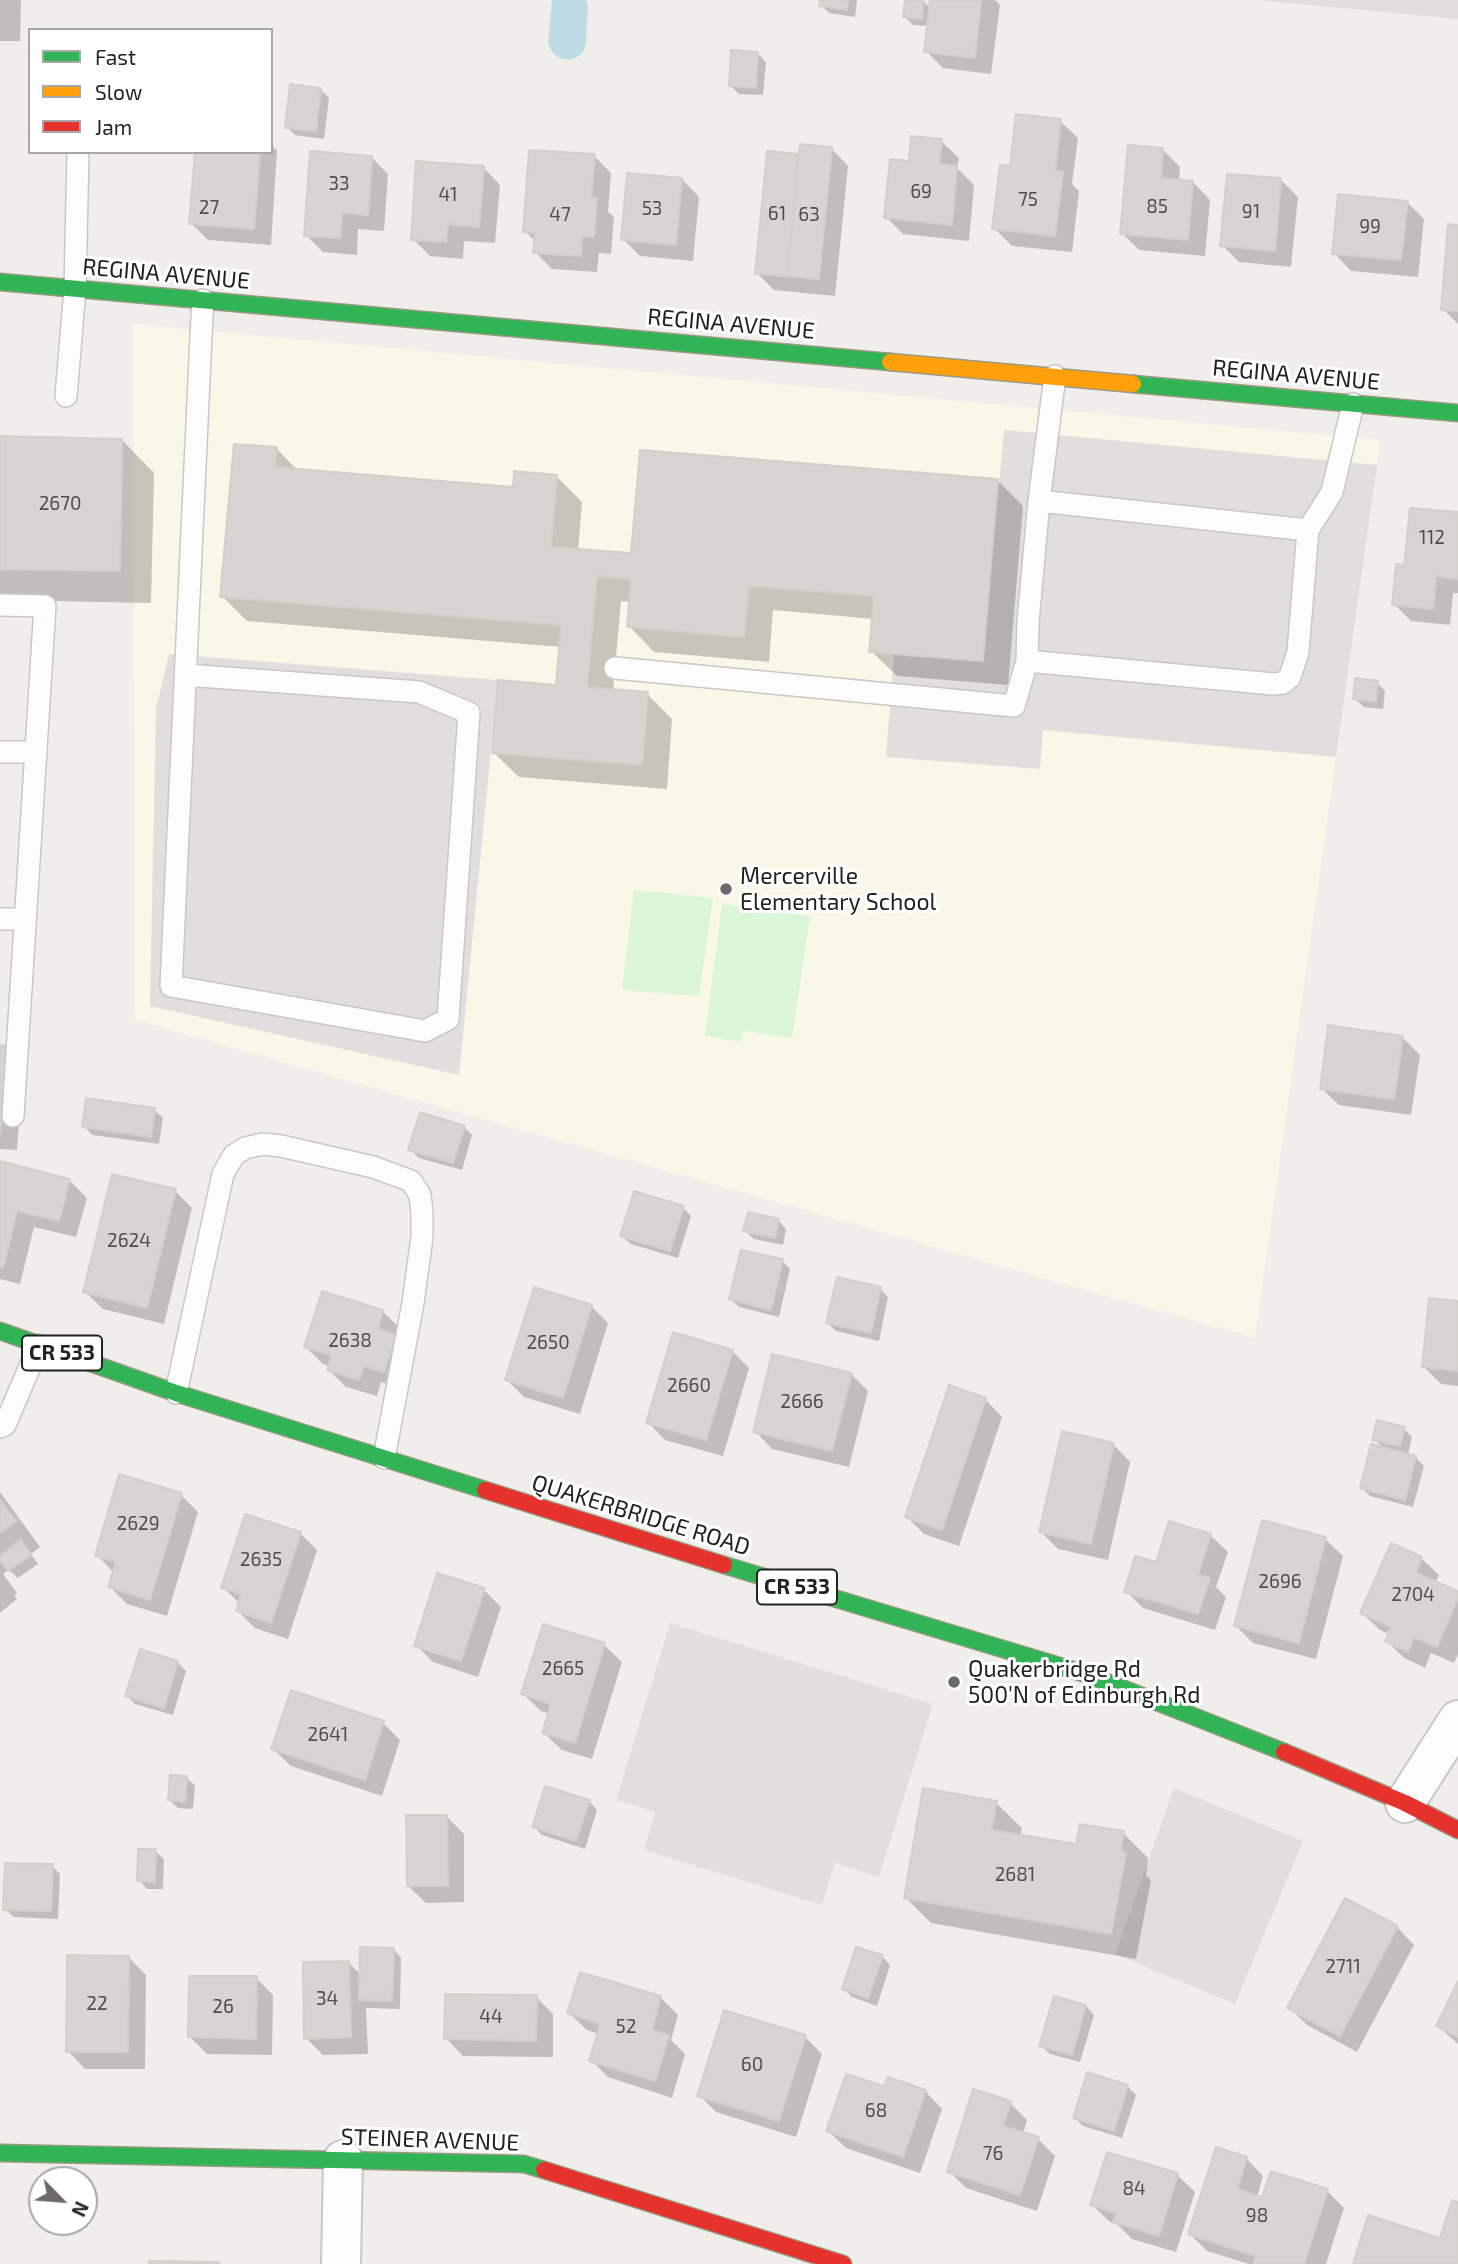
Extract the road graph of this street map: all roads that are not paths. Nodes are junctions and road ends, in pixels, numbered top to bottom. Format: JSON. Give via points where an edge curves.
{"nodes":[{"id":1,"x":78,"y":154,"type":"edge"},
{"id":2,"x":0,"y":282,"type":"edge"},
{"id":3,"x":75,"y":289,"type":"junction"},
{"id":4,"x":203,"y":300,"type":"junction"},
{"id":5,"x":1055,"y":376,"type":"junction"},
{"id":6,"x":66,"y":396,"type":"dead end"},
{"id":7,"x":1353,"y":404,"type":"junction"},
{"id":8,"x":1458,"y":413,"type":"edge"},
{"id":9,"x":1039,"y":502,"type":"junction"},
{"id":10,"x":1308,"y":530,"type":"junction"},
{"id":11,"x":0,"y":606,"type":"edge"},
{"id":12,"x":1027,"y":661,"type":"junction"},
{"id":13,"x":615,"y":668,"type":"dead end"},
{"id":14,"x":185,"y":675,"type":"junction"},
{"id":15,"x":0,"y":752,"type":"edge"},
{"id":16,"x":36,"y":752,"type":"junction"},
{"id":17,"x":0,"y":919,"type":"edge"},
{"id":18,"x":25,"y":919,"type":"junction"},
{"id":19,"x":13,"y":1116,"type":"dead end"},
{"id":20,"x":0,"y":1331,"type":"edge"},
{"id":21,"x":39,"y":1345,"type":"junction"},
{"id":22,"x":176,"y":1393,"type":"junction"},
{"id":23,"x":0,"y":1427,"type":"edge"},
{"id":24,"x":384,"y":1458,"type":"junction"},
{"id":25,"x":1458,"y":1720,"type":"edge"},
{"id":26,"x":1405,"y":1803,"type":"junction"},
{"id":27,"x":1458,"y":1830,"type":"edge"},
{"id":28,"x":0,"y":2152,"type":"edge"},
{"id":29,"x":343,"y":2160,"type":"junction"},
{"id":30,"x":341,"y":2264,"type":"edge"},
{"id":31,"x":843,"y":2264,"type":"edge"}],
"edges":[{"from":1,"to":3,"type":"lane"},
{"from":2,"to":3,"type":"street","name":"REGINA AVENUE"},
{"from":3,"to":4,"type":"street","name":"REGINA AVENUE"},
{"from":3,"to":6,"type":"lane"},
{"from":4,"to":5,"type":"street","name":"REGINA AVENUE"},
{"from":4,"to":14,"type":"lane"},
{"from":5,"to":7,"type":"street","name":"REGINA AVENUE"},
{"from":5,"to":9,"type":"lane"},
{"from":7,"to":8,"type":"street","name":"REGINA AVENUE"},
{"from":7,"to":10,"type":"lane","via":[[1332,492]]},
{"from":9,"to":10,"type":"lane"},
{"from":9,"to":12,"type":"lane"},
{"from":10,"to":12,"type":"lane","via":[[1298,652],[1290,677],[1283,683]]},
{"from":11,"to":16,"type":"lane","via":[[45,606]]},
{"from":12,"to":13,"type":"lane","via":[[1014,706]]},
{"from":14,"to":14,"type":"lane","via":[[171,986],[425,1031],[448,1019],[469,713],[419,692]]},
{"from":15,"to":16,"type":"lane"},
{"from":16,"to":18,"type":"lane"},
{"from":17,"to":18,"type":"lane"},
{"from":18,"to":19,"type":"lane"},
{"from":20,"to":21,"type":"street","name":"QUAKERBRIDGE ROAD","number":"CR 533"},
{"from":21,"to":22,"type":"street","name":"QUAKERBRIDGE ROAD","number":"CR 533"},
{"from":21,"to":23,"type":"lane"},
{"from":22,"to":24,"type":"street","name":"QUAKERBRIDGE ROAD","number":"CR 533"},
{"from":22,"to":24,"type":"lane","via":[[223,1174],[234,1155],[263,1144],[373,1167],[411,1181],[420,1195],[422,1213],[413,1303]]},
{"from":24,"to":26,"type":"street","name":"QUAKERBRIDGE ROAD","number":"CR 533","via":[[1086,1674]]},
{"from":25,"to":26,"type":"street"},
{"from":26,"to":27,"type":"street","name":"QUAKERBRIDGE ROAD","number":"CR 533"},
{"from":28,"to":29,"type":"street","name":"STEINER AVENUE"},
{"from":29,"to":30,"type":"street"},
{"from":29,"to":31,"type":"street","name":"STEINER AVENUE","via":[[524,2164]]}]}
